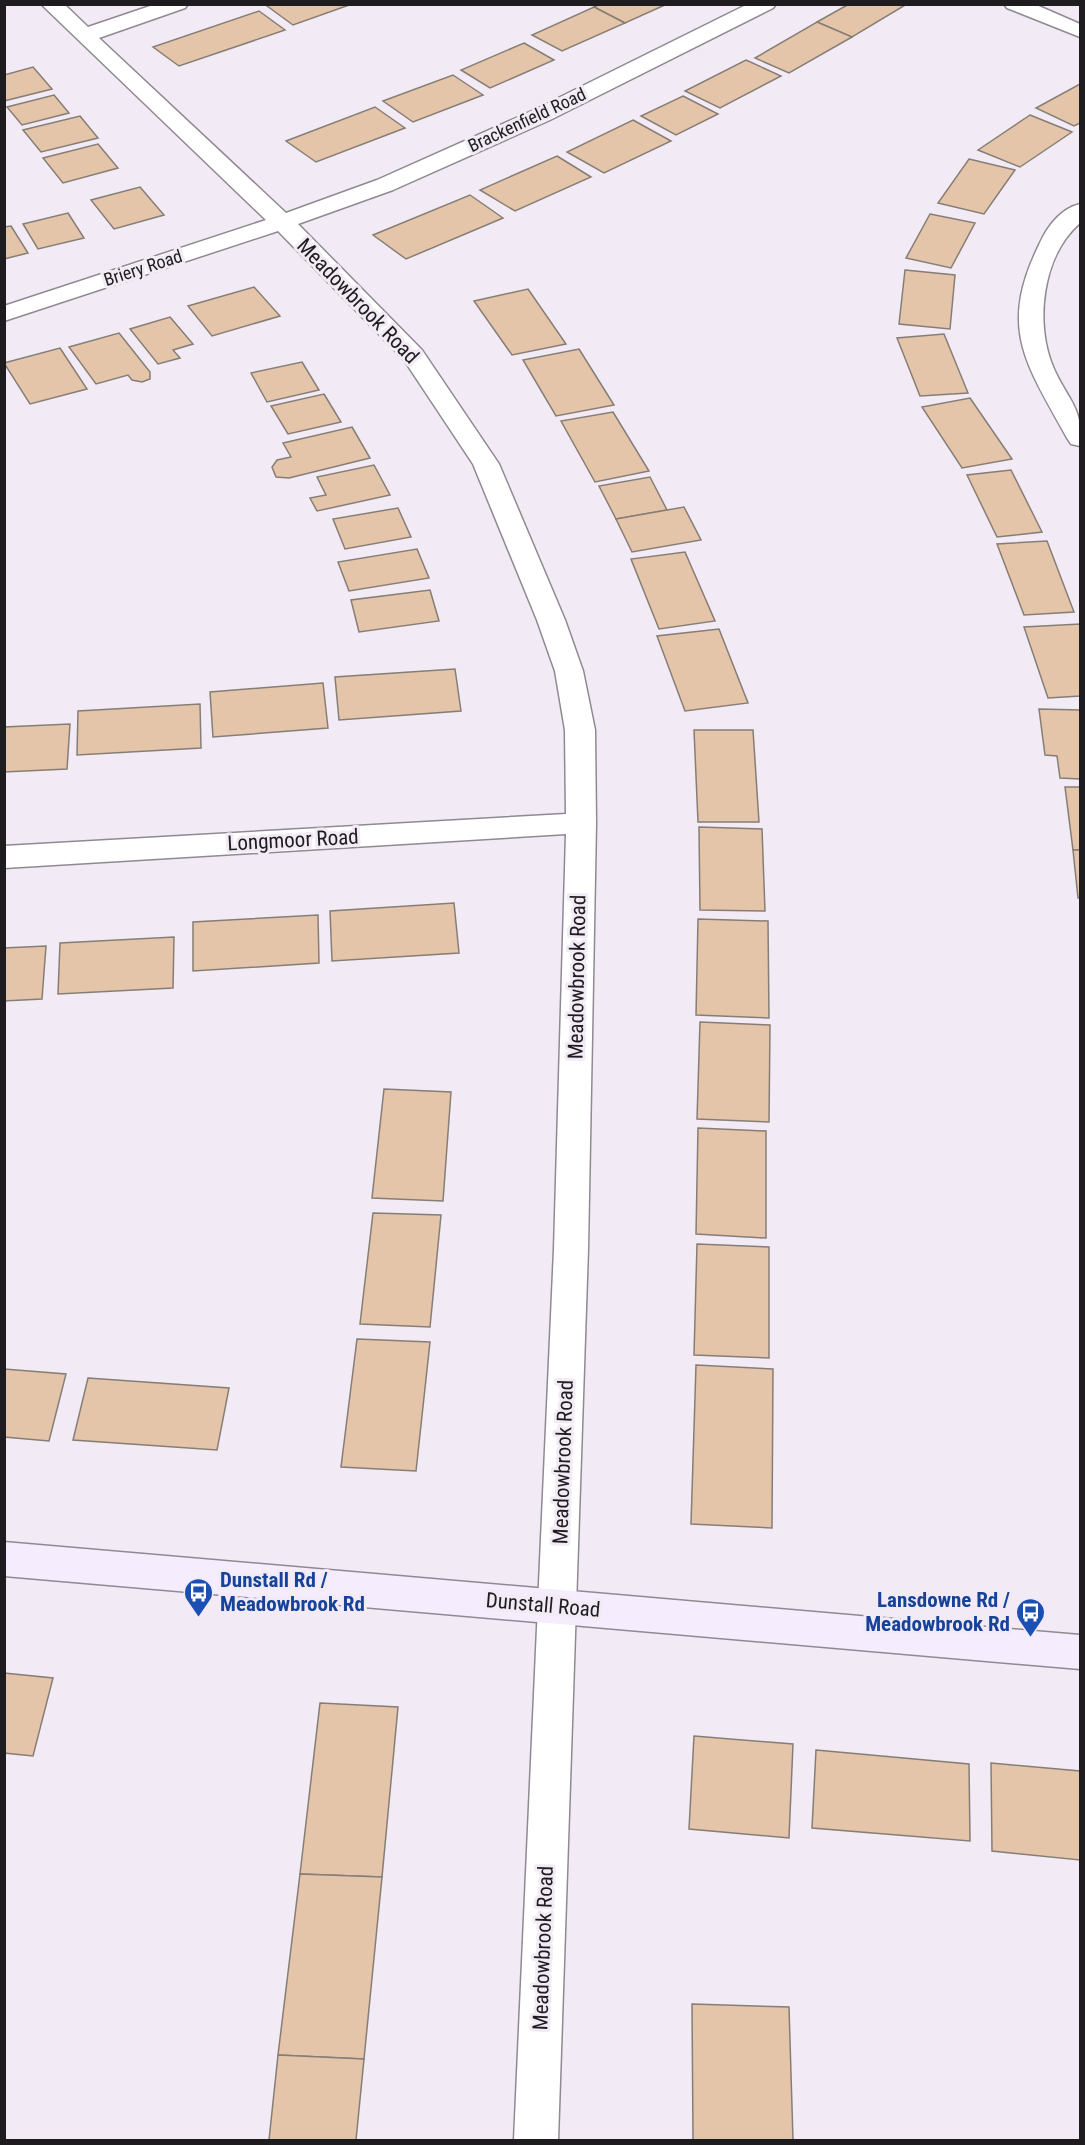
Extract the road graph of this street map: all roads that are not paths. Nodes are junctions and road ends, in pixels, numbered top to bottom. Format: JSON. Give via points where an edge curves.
{"nodes":[{"id":1,"x":51,"y":4,"type":"edge"},
{"id":2,"x":178,"y":4,"type":"edge"},
{"id":3,"x":766,"y":4,"type":"edge"},
{"id":4,"x":1014,"y":4,"type":"edge"},
{"id":5,"x":1080,"y":31,"type":"edge"},
{"id":6,"x":84,"y":36,"type":"junction"},
{"id":7,"x":1080,"y":211,"type":"edge"},
{"id":8,"x":282,"y":222,"type":"junction"},
{"id":9,"x":4,"y":314,"type":"edge"},
{"id":10,"x":1080,"y":438,"type":"edge"},
{"id":11,"x":581,"y":823,"type":"junction"},
{"id":12,"x":4,"y":857,"type":"edge"},
{"id":13,"x":4,"y":1559,"type":"edge"},
{"id":14,"x":557,"y":1606,"type":"junction"},
{"id":15,"x":1080,"y":1652,"type":"edge"},
{"id":16,"x":536,"y":2140,"type":"edge"}],
"edges":[{"from":1,"to":6,"type":"street","name":"Meadowbrook Road"},
{"from":2,"to":6,"type":"street"},
{"from":3,"to":8,"type":"street","name":"Brackenfield Road","via":[[532,119],[385,185]]},
{"from":4,"to":5,"type":"street"},
{"from":6,"to":8,"type":"street","name":"Meadowbrook Road"},
{"from":7,"to":10,"type":"street","via":[[1058,230],[1039,270],[1030,307],[1041,368]]},
{"from":8,"to":9,"type":"street","name":"Briery Road"},
{"from":8,"to":11,"type":"street","name":"Meadowbrook Road","via":[[413,355],[486,464],[569,671],[580,730]]},
{"from":11,"to":12,"type":"street","name":"Longmoor Road"},
{"from":11,"to":14,"type":"street","name":"Meadowbrook Road","via":[[571,1249]]},
{"from":13,"to":14,"type":"street","name":"Dunstall Road"},
{"from":14,"to":15,"type":"street","name":"Dunstall Road"},
{"from":14,"to":16,"type":"street","name":"Meadowbrook Road"}]}
